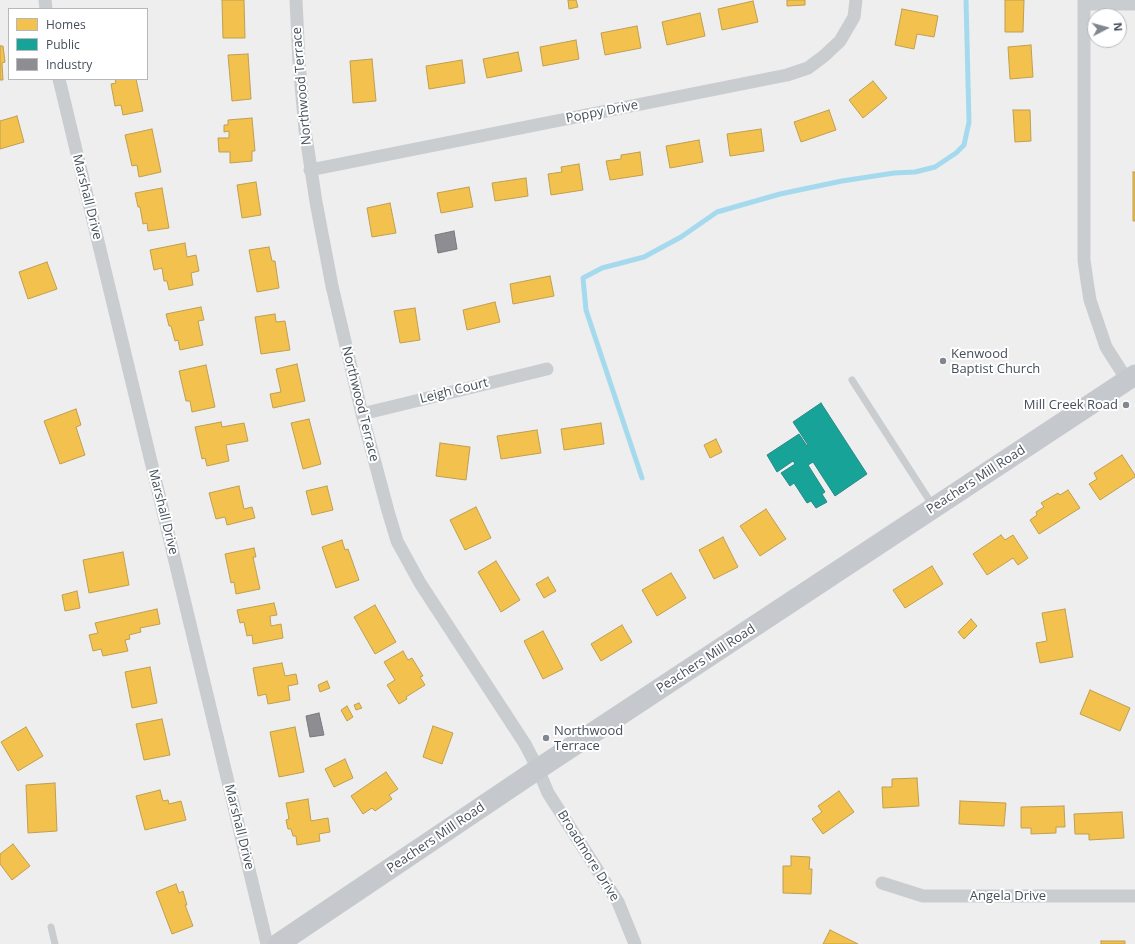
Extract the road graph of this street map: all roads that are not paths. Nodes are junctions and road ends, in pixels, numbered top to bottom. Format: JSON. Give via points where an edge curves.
{"nodes":[{"id":1,"x":296,"y":0,"type":"edge"},
{"id":2,"x":856,"y":0,"type":"edge"},
{"id":3,"x":1084,"y":2,"type":"edge"},
{"id":4,"x":1135,"y":4,"type":"edge"},
{"id":5,"x":59,"y":80,"type":"edge"},
{"id":6,"x":310,"y":170,"type":"junction"},
{"id":7,"x":546,"y":369,"type":"dead end"},
{"id":8,"x":1131,"y":378,"type":"edge"},
{"id":9,"x":852,"y":380,"type":"dead end"},
{"id":10,"x":362,"y":414,"type":"junction"},
{"id":11,"x":934,"y":508,"type":"junction"},
{"id":12,"x":538,"y":769,"type":"junction"},
{"id":13,"x":882,"y":883,"type":"dead end"},
{"id":14,"x":1135,"y":896,"type":"edge"},
{"id":15,"x":51,"y":927,"type":"dead end"},
{"id":16,"x":55,"y":944,"type":"edge"},
{"id":17,"x":267,"y":944,"type":"edge"},
{"id":18,"x":278,"y":944,"type":"edge"},
{"id":19,"x":635,"y":944,"type":"edge"}],
"edges":[{"from":1,"to":6,"type":"street","name":"Northwood Terrace","via":[[299,62]]},
{"from":2,"to":6,"type":"street","name":"Poppy Drive","via":[[854,17],[840,41],[808,68],[787,75]]},
{"from":3,"to":4,"type":"street"},
{"from":3,"to":8,"type":"street","via":[[1084,260],[1090,300],[1106,348]]},
{"from":5,"to":17,"type":"street","name":"Marshall Drive"},
{"from":6,"to":10,"type":"street","name":"Northwood Terrace","via":[[332,286]]},
{"from":7,"to":10,"type":"street","name":"Leigh Court"},
{"from":8,"to":11,"type":"main road","name":"Peachers Mill Road"},
{"from":9,"to":11,"type":"lane"},
{"from":10,"to":12,"type":"street","name":"Northwood Terrace","via":[[397,541],[420,583]]},
{"from":11,"to":12,"type":"main road","name":"Peachers Mill Road"},
{"from":12,"to":18,"type":"main road","name":"Peachers Mill Road"},
{"from":12,"to":19,"type":"street","name":"Broadmore Drive","via":[[548,793],[618,902]]},
{"from":13,"to":14,"type":"street","name":"Angela Drive","via":[[923,896]]},
{"from":15,"to":16,"type":"lane"}]}
